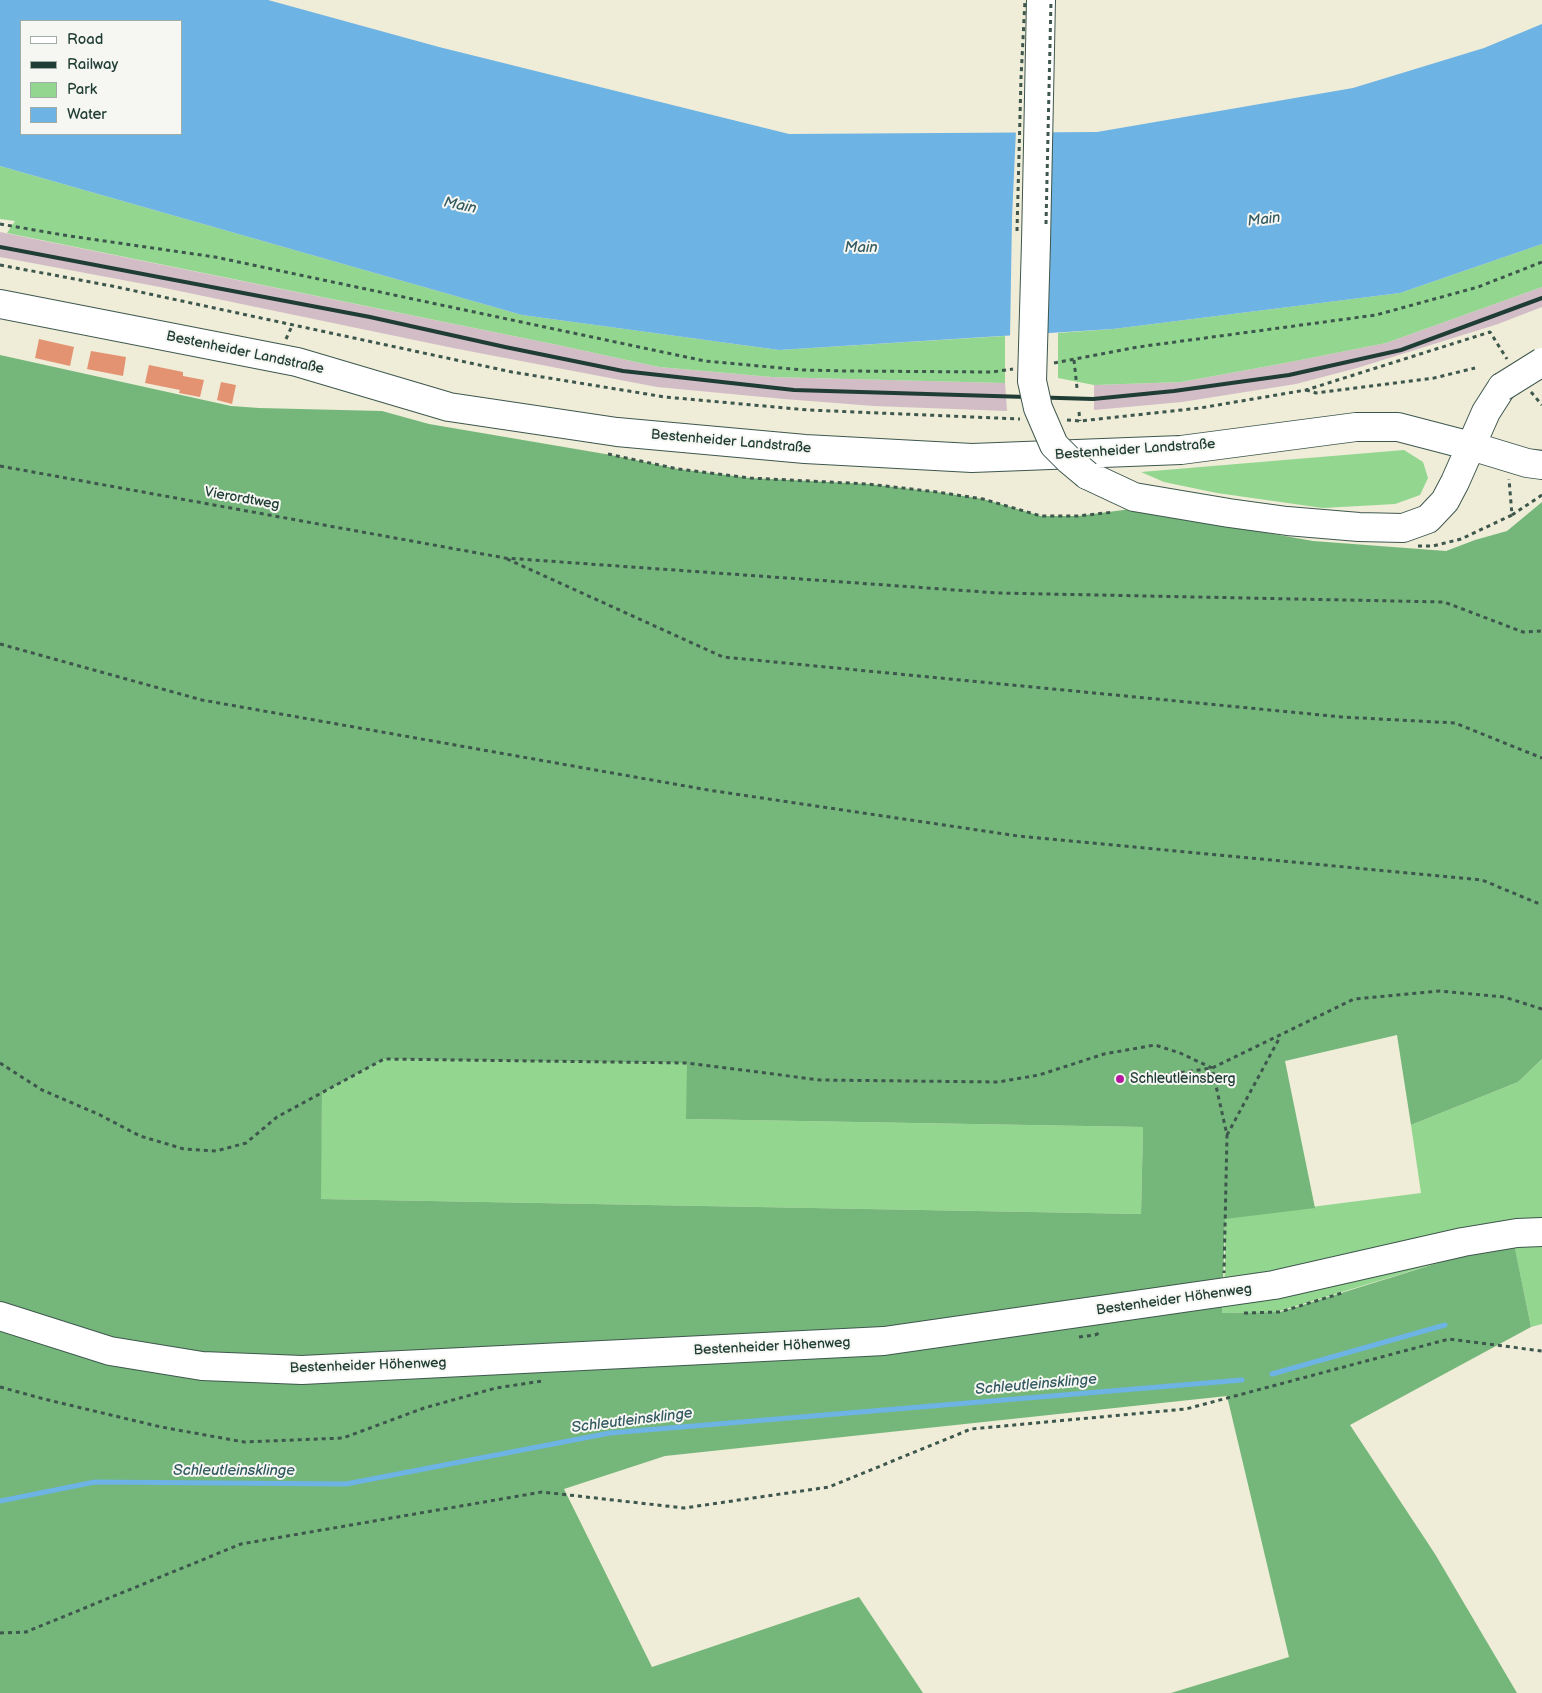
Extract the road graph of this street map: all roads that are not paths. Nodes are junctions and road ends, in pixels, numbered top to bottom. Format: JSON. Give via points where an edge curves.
{"nodes":[{"id":1,"x":1041,"y":0,"type":"edge"},
{"id":2,"x":0,"y":304,"type":"edge"},
{"id":3,"x":1542,"y":362,"type":"edge"},
{"id":4,"x":1471,"y":446,"type":"junction"},
{"id":5,"x":1542,"y":465,"type":"edge"},
{"id":6,"x":1542,"y":1232,"type":"edge"},
{"id":7,"x":0,"y":1316,"type":"edge"}],
"edges":[{"from":1,"to":4,"type":"main road","bridge":true,"via":[[1032,381],[1038,408],[1054,445],[1068,460],[1106,485],[1134,497],[1287,521],[1403,528],[1428,519],[1445,501]]},
{"from":2,"to":4,"type":"main road","name":"Bestenheider Landstraße","via":[[297,362],[449,406],[617,432],[806,449],[972,458],[1181,450],[1356,427],[1398,427]]},
{"from":3,"to":4,"type":"main road","bridge":true,"via":[[1502,387],[1486,412]]},
{"from":4,"to":5,"type":"main road","name":"Bestenheider Landstraße"},
{"from":6,"to":7,"type":"main road","name":"Bestenheider Höhenweg","via":[[1463,1242],[1274,1285],[884,1341],[302,1370],[202,1366],[110,1351]]}]}
